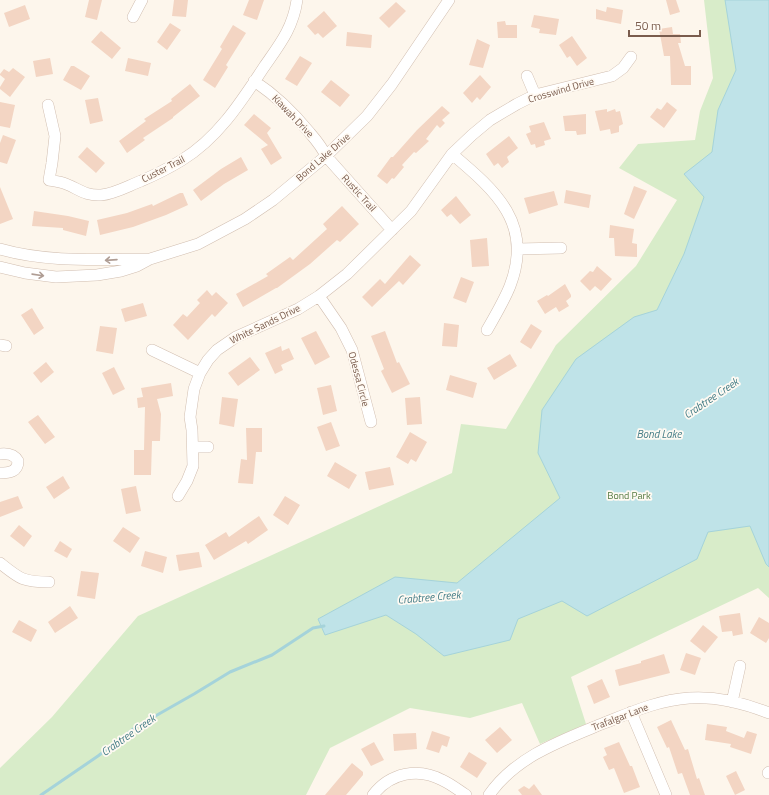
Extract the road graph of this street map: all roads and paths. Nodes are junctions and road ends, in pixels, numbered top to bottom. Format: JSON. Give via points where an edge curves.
{"nodes":[{"id":1,"x":142,"y":0,"type":"edge"},
{"id":2,"x":298,"y":0,"type":"edge"},
{"id":3,"x":449,"y":0,"type":"edge"},
{"id":4,"x":133,"y":17,"type":"dead end"},
{"id":5,"x":631,"y":57,"type":"dead end"},
{"id":6,"x":527,"y":76,"type":"dead end"},
{"id":7,"x":254,"y":82,"type":"junction"},
{"id":8,"x":535,"y":96,"type":"junction"},
{"id":9,"x":48,"y":105,"type":"dead end"},
{"id":10,"x":452,"y":154,"type":"junction"},
{"id":11,"x":326,"y":156,"type":"junction"},
{"id":12,"x":392,"y":230,"type":"junction"},
{"id":13,"x":561,"y":248,"type":"dead end"},
{"id":14,"x":0,"y":249,"type":"edge"},
{"id":15,"x":518,"y":249,"type":"junction"},
{"id":16,"x":150,"y":259,"type":"junction"},
{"id":17,"x":0,"y":267,"type":"edge"},
{"id":18,"x":319,"y":296,"type":"junction"},
{"id":19,"x":487,"y":330,"type":"dead end"},
{"id":20,"x":152,"y":350,"type":"dead end"},
{"id":21,"x":200,"y":373,"type":"junction"},
{"id":22,"x":371,"y":422,"type":"dead end"},
{"id":23,"x":193,"y":447,"type":"junction"},
{"id":24,"x":208,"y":447,"type":"dead end"},
{"id":25,"x":0,"y":454,"type":"edge"},
{"id":26,"x":0,"y":473,"type":"edge"},
{"id":27,"x":178,"y":496,"type":"dead end"},
{"id":28,"x":0,"y":563,"type":"edge"},
{"id":29,"x":49,"y":582,"type":"dead end"},
{"id":30,"x":740,"y":666,"type":"dead end"},
{"id":31,"x":732,"y":702,"type":"junction"},
{"id":32,"x":631,"y":712,"type":"junction"},
{"id":33,"x":769,"y":713,"type":"edge"},
{"id":34,"x":373,"y":795,"type":"edge"},
{"id":35,"x":466,"y":795,"type":"edge"},
{"id":36,"x":490,"y":795,"type":"edge"},
{"id":37,"x":666,"y":795,"type":"edge"}],
"edges":[{"from":1,"to":4,"type":"street"},
{"from":2,"to":7,"type":"street","name":"Custer Trail","via":[[287,33]]},
{"from":3,"to":11,"type":"street","name":"Bond Lake Drive","via":[[381,100]]},
{"from":5,"to":8,"type":"street","name":"Crosswind Drive","via":[[623,68],[612,76]]},
{"from":6,"to":8,"type":"street"},
{"from":7,"to":9,"type":"street","name":"Custer Trail","via":[[225,123],[190,155],[157,174],[100,195],[86,193],[49,180],[55,136]]},
{"from":7,"to":11,"type":"street","name":"Kiawah Drive","via":[[280,99]]},
{"from":8,"to":10,"type":"street","name":"Crosswind Drive","via":[[490,120]]},
{"from":10,"to":12,"type":"street","name":"Crosswind Drive","via":[[411,211]]},
{"from":10,"to":15,"type":"street","via":[[500,199],[512,222]]},
{"from":11,"to":12,"type":"street","name":"Rustic Trail"},
{"from":11,"to":16,"type":"street","name":"Bond Lake Drive","via":[[245,220],[198,244]]},
{"from":12,"to":18,"type":"street","name":"White Sands Drive","via":[[347,274]]},
{"from":13,"to":15,"type":"street"},
{"from":16,"to":14,"type":"street","name":"Bond Lake Drive","one_way":true,"via":[[79,260],[12,253]]},
{"from":15,"to":19,"type":"street","via":[[511,285]]},
{"from":17,"to":16,"type":"street","name":"Bond Lake Drive","one_way":true,"via":[[70,277],[121,271]]},
{"from":18,"to":21,"type":"street","name":"White Sands Drive","via":[[224,344],[208,360]]},
{"from":18,"to":22,"type":"street","name":"Odessa Circle","via":[[341,328],[352,350]]},
{"from":20,"to":21,"type":"street"},
{"from":21,"to":23,"type":"street","name":"White Sands Drive","via":[[191,406]]},
{"from":23,"to":24,"type":"street"},
{"from":23,"to":27,"type":"street","name":"White Sands Drive","via":[[193,466]]},
{"from":25,"to":26,"type":"street","via":[[12,455],[18,465],[12,472]]},
{"from":28,"to":29,"type":"street","via":[[18,577],[30,582]]},
{"from":30,"to":31,"type":"street"},
{"from":31,"to":32,"type":"street","name":"Trafalgar Lane","via":[[674,699]]},
{"from":31,"to":33,"type":"street","name":"Trafalgar Lane"},
{"from":32,"to":36,"type":"street","name":"Trafalgar Lane","via":[[535,754],[511,772]]},
{"from":32,"to":37,"type":"street"},
{"from":34,"to":35,"type":"street","via":[[378,788],[395,777],[416,773],[435,776]]}]}
